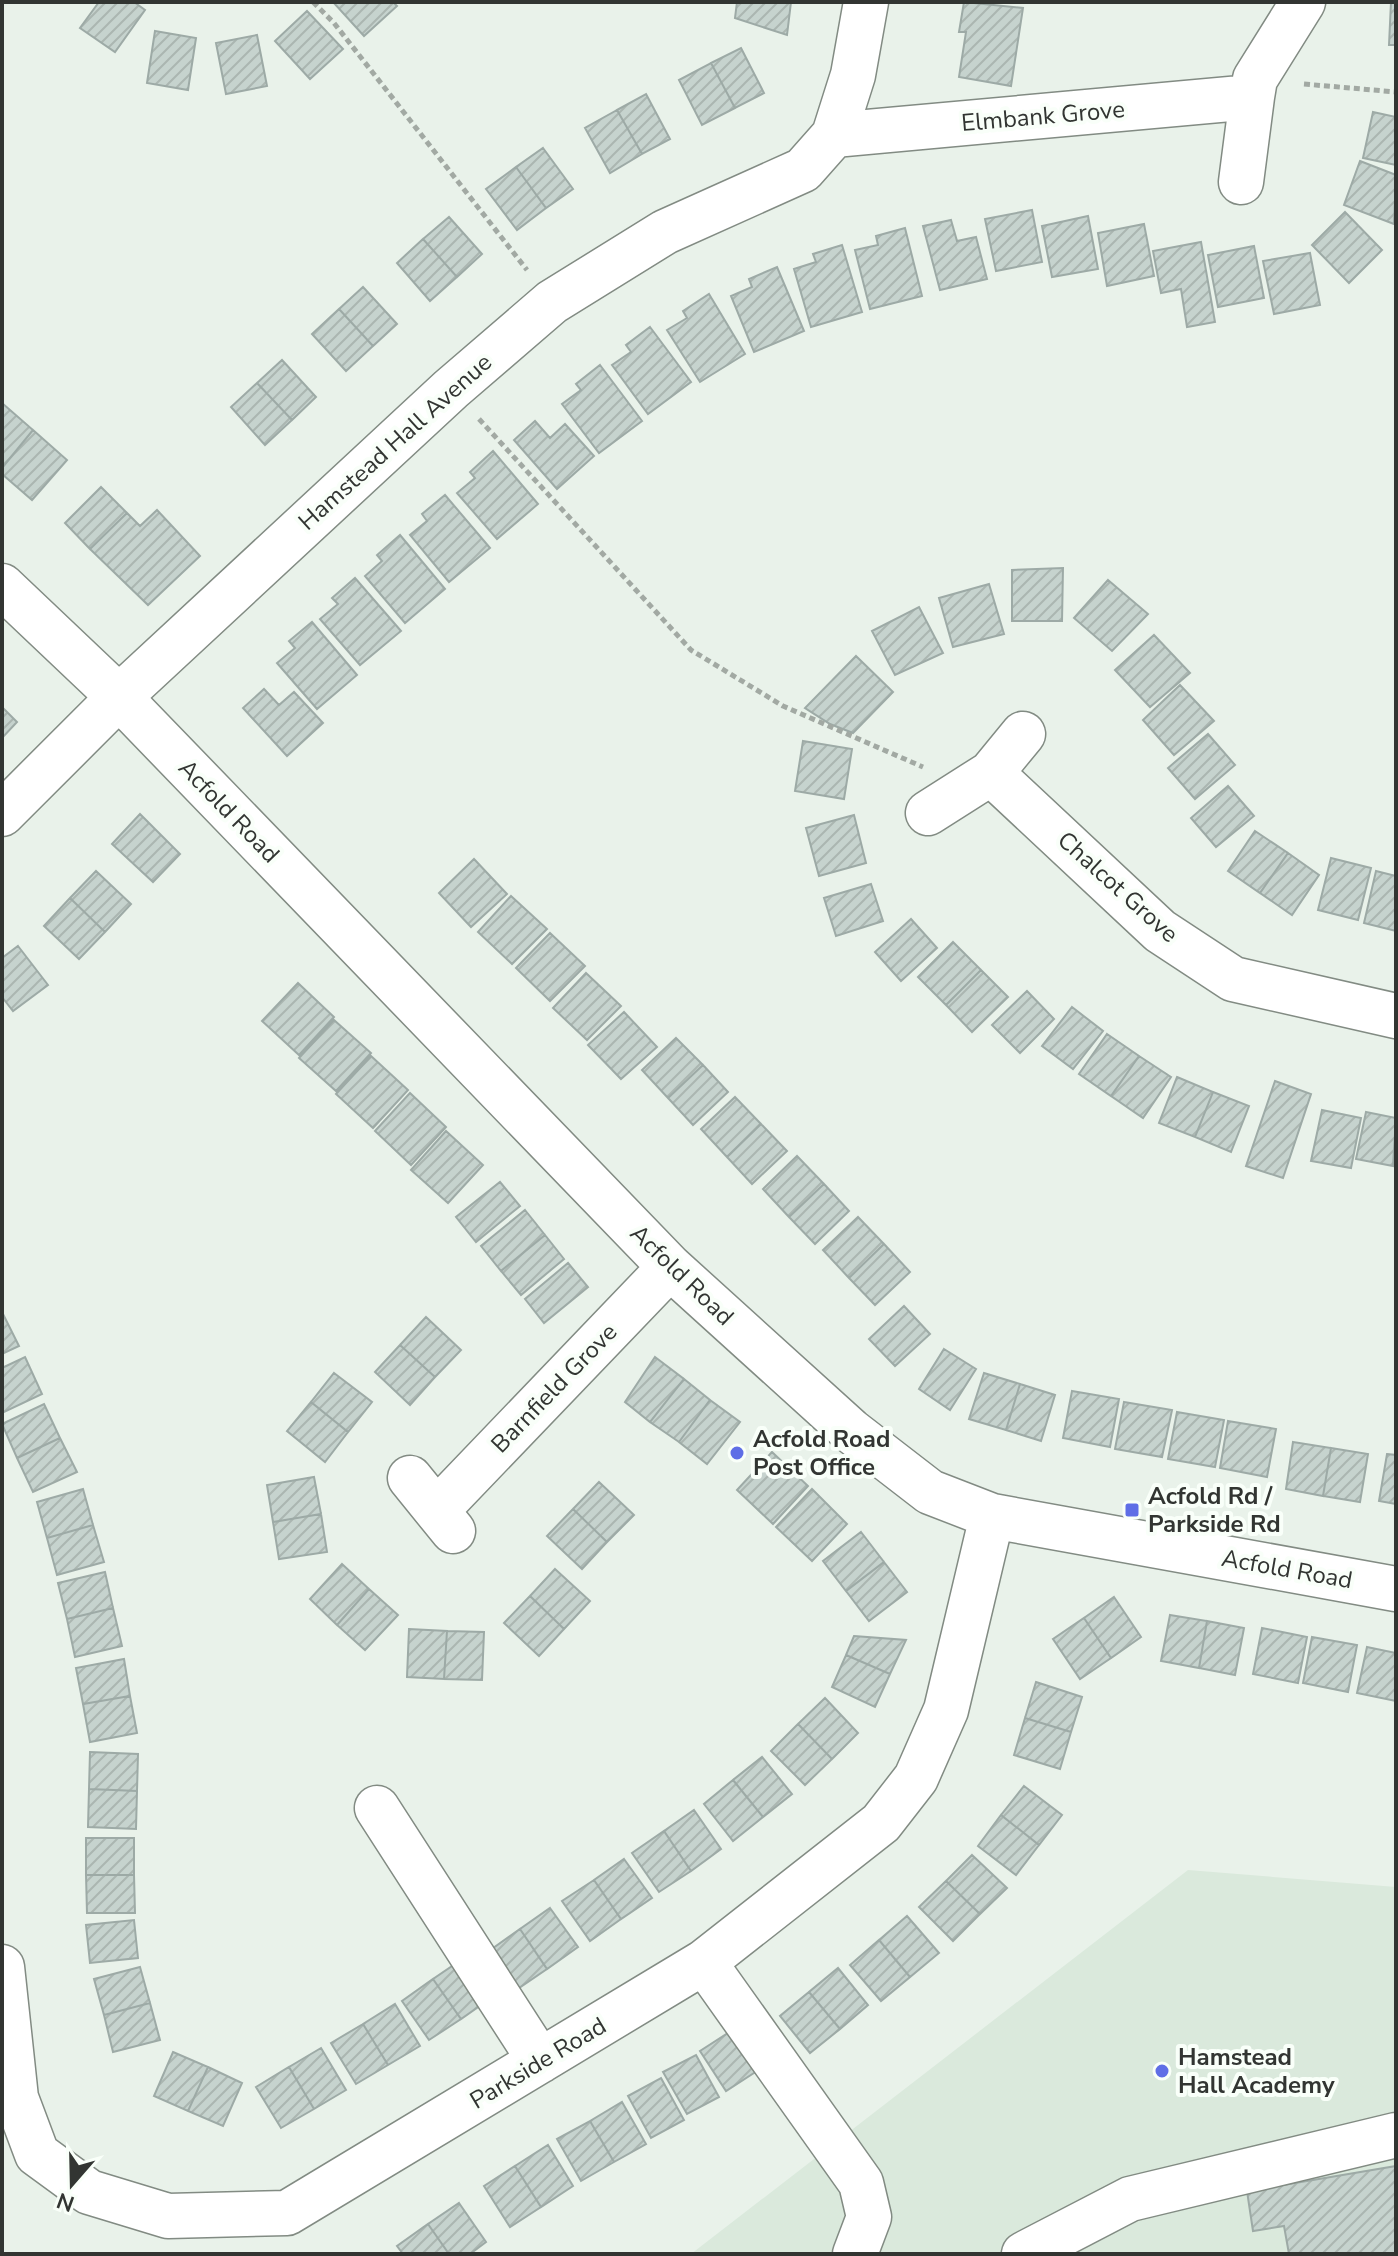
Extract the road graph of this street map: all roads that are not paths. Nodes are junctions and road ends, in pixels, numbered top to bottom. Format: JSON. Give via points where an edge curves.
{"nodes":[{"id":1,"x":866,"y":2,"type":"edge"},
{"id":2,"x":1303,"y":2,"type":"edge"},
{"id":3,"x":1253,"y":88,"type":"junction"},
{"id":4,"x":834,"y":135,"type":"junction"},
{"id":5,"x":1241,"y":182,"type":"dead end"},
{"id":6,"x":2,"y":586,"type":"edge"},
{"id":7,"x":119,"y":697,"type":"junction"},
{"id":8,"x":1023,"y":734,"type":"dead end"},
{"id":9,"x":980,"y":780,"type":"junction"},
{"id":10,"x":928,"y":813,"type":"dead end"},
{"id":11,"x":2,"y":814,"type":"edge"},
{"id":12,"x":1396,"y":1016,"type":"edge"},
{"id":13,"x":670,"y":1267,"type":"junction"},
{"id":14,"x":434,"y":1506,"type":"dead end"},
{"id":15,"x":992,"y":1516,"type":"junction"},
{"id":16,"x":1396,"y":1589,"type":"edge"},
{"id":17,"x":377,"y":1808,"type":"dead end"},
{"id":18,"x":704,"y":1962,"type":"junction"},
{"id":19,"x":2,"y":1967,"type":"edge"},
{"id":20,"x":540,"y":2061,"type":"junction"},
{"id":21,"x":9,"y":2099,"type":"edge"},
{"id":22,"x":1396,"y":2135,"type":"edge"},
{"id":23,"x":855,"y":2254,"type":"edge"},
{"id":24,"x":1024,"y":2254,"type":"edge"}],
"edges":[{"from":1,"to":4,"type":"street","via":[[853,75]]},
{"from":2,"to":3,"type":"street"},
{"from":3,"to":4,"type":"street","name":"Elmbank Grove"},
{"from":3,"to":5,"type":"street"},
{"from":4,"to":7,"type":"street","name":"Hamstead Hall Avenue","via":[[803,170],[665,232],[552,302]]},
{"from":6,"to":7,"type":"street","name":"Acfold Road"},
{"from":7,"to":11,"type":"street","name":"Hamstead Hall Avenue"},
{"from":7,"to":13,"type":"street","name":"Acfold Road"},
{"from":8,"to":9,"type":"street"},
{"from":9,"to":10,"type":"street"},
{"from":9,"to":12,"type":"street","name":"Chalcot Grove","via":[[1160,931],[1233,979]]},
{"from":13,"to":14,"type":"street","name":"Barnfield Grove"},
{"from":13,"to":15,"type":"street","name":"Acfold Road","via":[[851,1431],[930,1492]]},
{"from":15,"to":16,"type":"street","name":"Acfold Road"},
{"from":15,"to":18,"type":"street","name":"Parkside Road","via":[[946,1710],[916,1778],[881,1823]]},
{"from":17,"to":20,"type":"street"},
{"from":18,"to":20,"type":"street","name":"Parkside Road"},
{"from":18,"to":23,"type":"street","via":[[861,2183],[869,2217]]},
{"from":19,"to":21,"type":"street","name":"Parkside Road"},
{"from":20,"to":21,"type":"street","name":"Parkside Road","via":[[287,2213],[168,2216],[89,2192],[37,2154]]},
{"from":22,"to":24,"type":"street","via":[[1130,2199]]}]}
